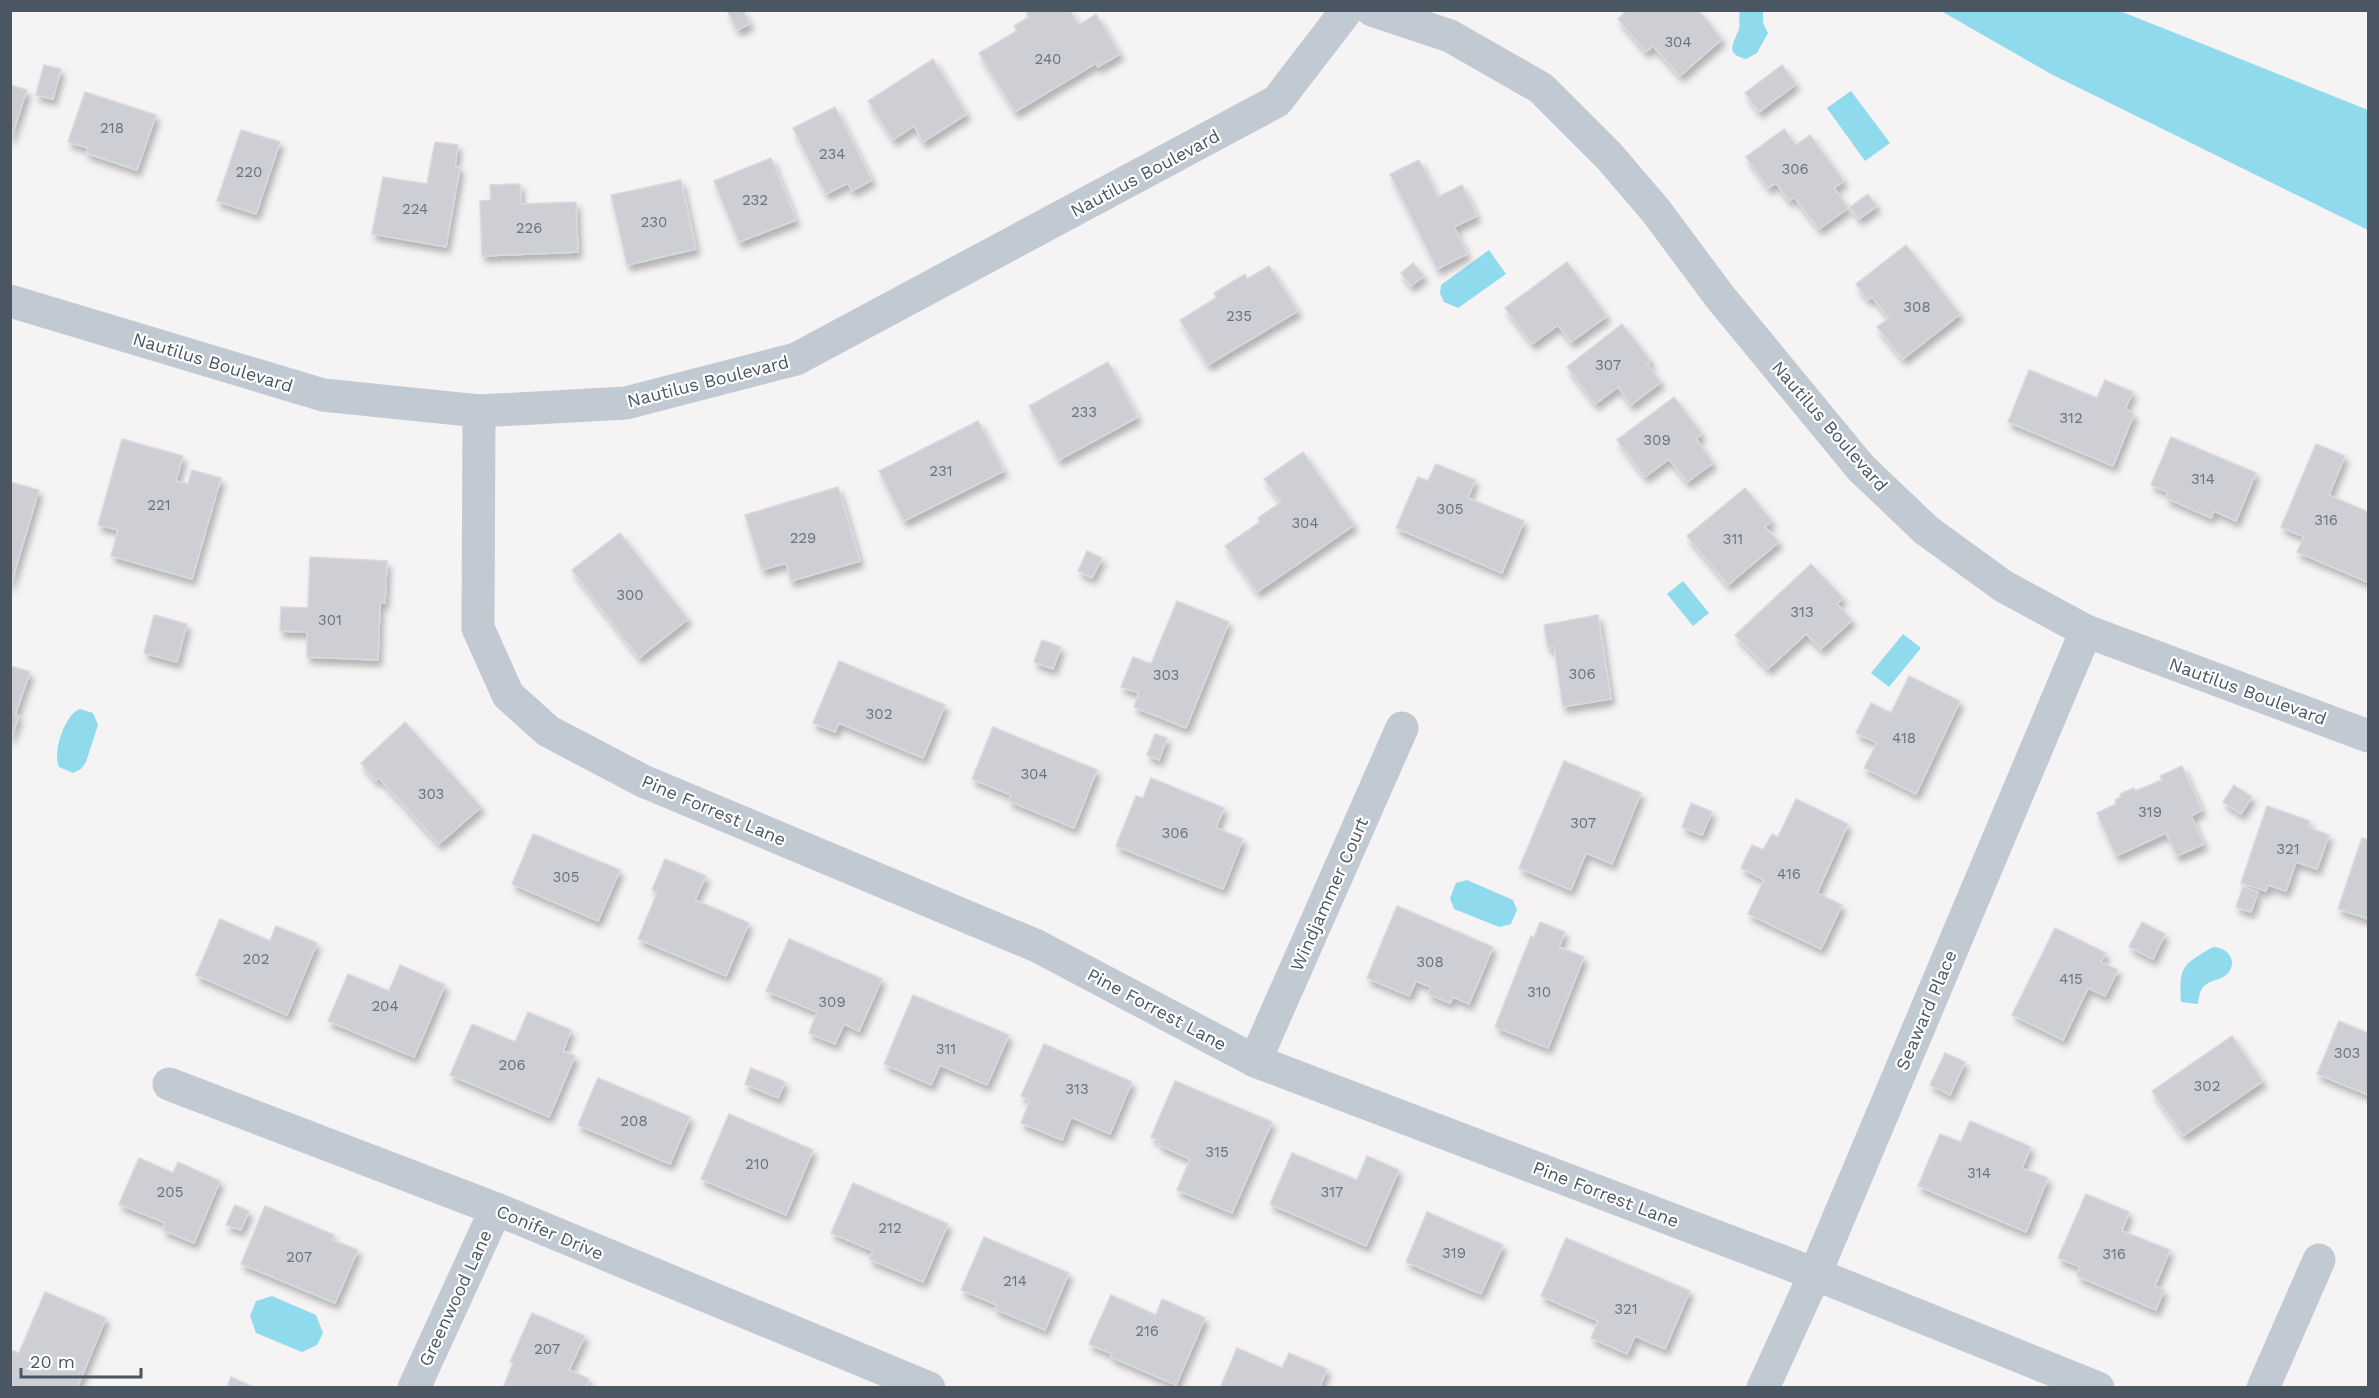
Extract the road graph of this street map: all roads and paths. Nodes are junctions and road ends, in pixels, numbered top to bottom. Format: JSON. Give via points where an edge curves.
{"nodes":[{"id":1,"x":1347,"y":10,"type":"edge"},
{"id":2,"x":1372,"y":10,"type":"edge"},
{"id":3,"x":10,"y":301,"type":"edge"},
{"id":4,"x":479,"y":411,"type":"junction"},
{"id":5,"x":2086,"y":631,"type":"junction"},
{"id":6,"x":1402,"y":728,"type":"dead end"},
{"id":7,"x":2368,"y":736,"type":"edge"},
{"id":8,"x":1255,"y":1061,"type":"junction"},
{"id":9,"x":169,"y":1084,"type":"dead end"},
{"id":10,"x":496,"y":1209,"type":"junction"},
{"id":11,"x":2319,"y":1260,"type":"dead end"},
{"id":12,"x":1815,"y":1274,"type":"junction"},
{"id":13,"x":917,"y":1385,"type":"edge"},
{"id":14,"x":414,"y":1388,"type":"edge"},
{"id":15,"x":1763,"y":1388,"type":"edge"},
{"id":16,"x":2098,"y":1388,"type":"edge"},
{"id":17,"x":2263,"y":1388,"type":"edge"}],
"edges":[{"from":1,"to":4,"type":"street","name":"Nautilus Boulevard","via":[[1277,101],[796,359],[626,403]]},
{"from":2,"to":5,"type":"street","name":"Nautilus Boulevard","via":[[1450,36],[1541,88],[1609,156],[1656,211],[1720,297],[1862,468],[1935,537],[2003,586]]},
{"from":3,"to":4,"type":"street","name":"Nautilus Boulevard","via":[[323,395]]},
{"from":4,"to":8,"type":"street","name":"Pine Forrest Lane","via":[[478,628],[508,695],[548,731],[643,781],[1037,946]]},
{"from":5,"to":7,"type":"street","name":"Nautilus Boulevard"},
{"from":5,"to":12,"type":"street","name":"Seaward Place"},
{"from":6,"to":8,"type":"street","name":"Windjammer Court"},
{"from":8,"to":12,"type":"street","name":"Pine Forrest Lane"},
{"from":9,"to":10,"type":"street","name":"Conifer Drive"},
{"from":10,"to":13,"type":"street","name":"Conifer Drive"},
{"from":10,"to":14,"type":"street","name":"Greenwood Lane"},
{"from":11,"to":17,"type":"street"},
{"from":12,"to":15,"type":"street","name":"Seaward Place"},
{"from":12,"to":16,"type":"street","name":"Pine Forrest Lane"}]}
